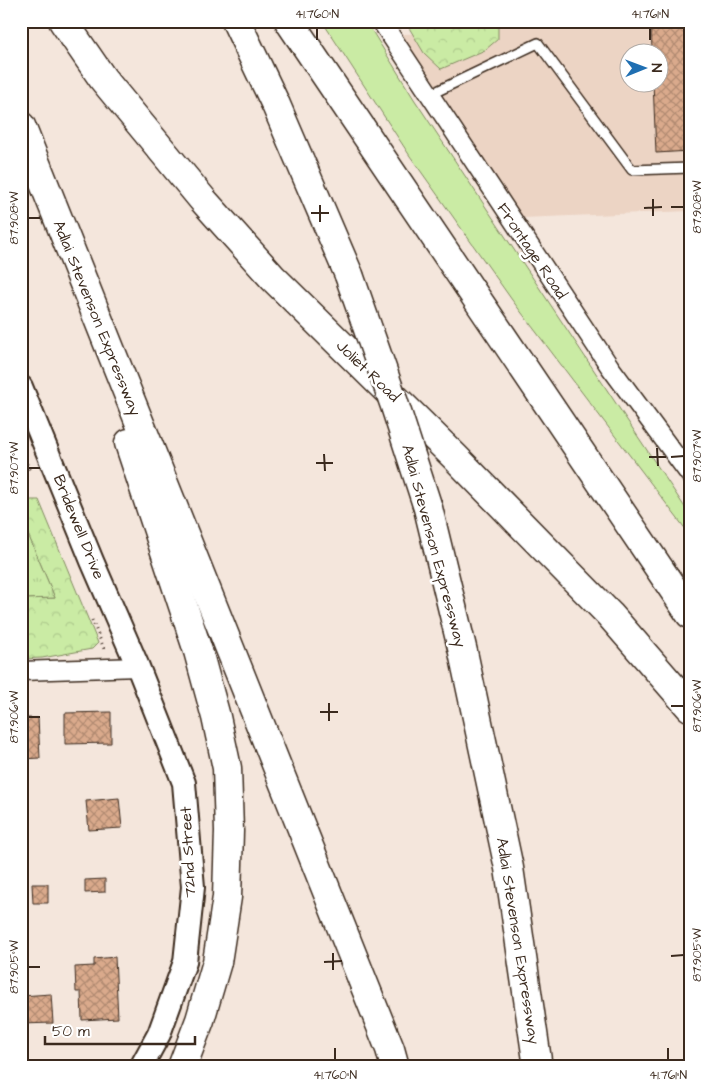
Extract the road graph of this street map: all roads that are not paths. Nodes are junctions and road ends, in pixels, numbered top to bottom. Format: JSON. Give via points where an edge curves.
{"nodes":[{"id":1,"x":63,"y":21,"type":"edge"},
{"id":2,"x":236,"y":21,"type":"edge"},
{"id":3,"x":289,"y":21,"type":"edge"},
{"id":4,"x":381,"y":21,"type":"edge"},
{"id":5,"x":429,"y":95,"type":"junction"},
{"id":6,"x":21,"y":126,"type":"edge"},
{"id":7,"x":690,"y":168,"type":"edge"},
{"id":8,"x":92,"y":306,"type":"junction"},
{"id":9,"x":21,"y":387,"type":"edge"},
{"id":10,"x":690,"y":475,"type":"edge"},
{"id":11,"x":690,"y":614,"type":"edge"},
{"id":12,"x":138,"y":667,"type":"junction"},
{"id":13,"x":21,"y":671,"type":"edge"},
{"id":14,"x":690,"y":707,"type":"edge"},
{"id":15,"x":141,"y":1067,"type":"edge"},
{"id":16,"x":182,"y":1067,"type":"edge"},
{"id":17,"x":395,"y":1067,"type":"edge"},
{"id":18,"x":538,"y":1067,"type":"edge"}],
"edges":[{"from":1,"to":14,"type":"highway","name":"Joliet Road","via":[[109,86],[203,200],[273,278],[610,615]]},
{"from":2,"to":18,"type":"highway","name":"Adlai Stevenson Expressway","bridge":true,"via":[[276,105],[349,276],[428,508],[463,652],[509,868]]},
{"from":3,"to":11,"type":"highway"},
{"from":4,"to":5,"type":"street","name":"Frontage Road"},
{"from":5,"to":7,"type":"lane","via":[[538,43],[632,170]]},
{"from":5,"to":10,"type":"street","name":"Frontage Road","via":[[610,367]]},
{"from":6,"to":8,"type":"highway","name":"Adlai Stevenson Expressway"},
{"from":8,"to":16,"type":"highway","via":[[110,386],[198,651],[226,768],[229,831],[227,897],[217,962]]},
{"from":8,"to":17,"type":"highway","name":"Adlai Stevenson Expressway"},
{"from":9,"to":12,"type":"street","name":"Bridewell Drive"},
{"from":12,"to":13,"type":"street"},
{"from":12,"to":15,"type":"street","name":"72nd Street","via":[[184,783],[193,887],[185,962],[158,1034]]}]}
